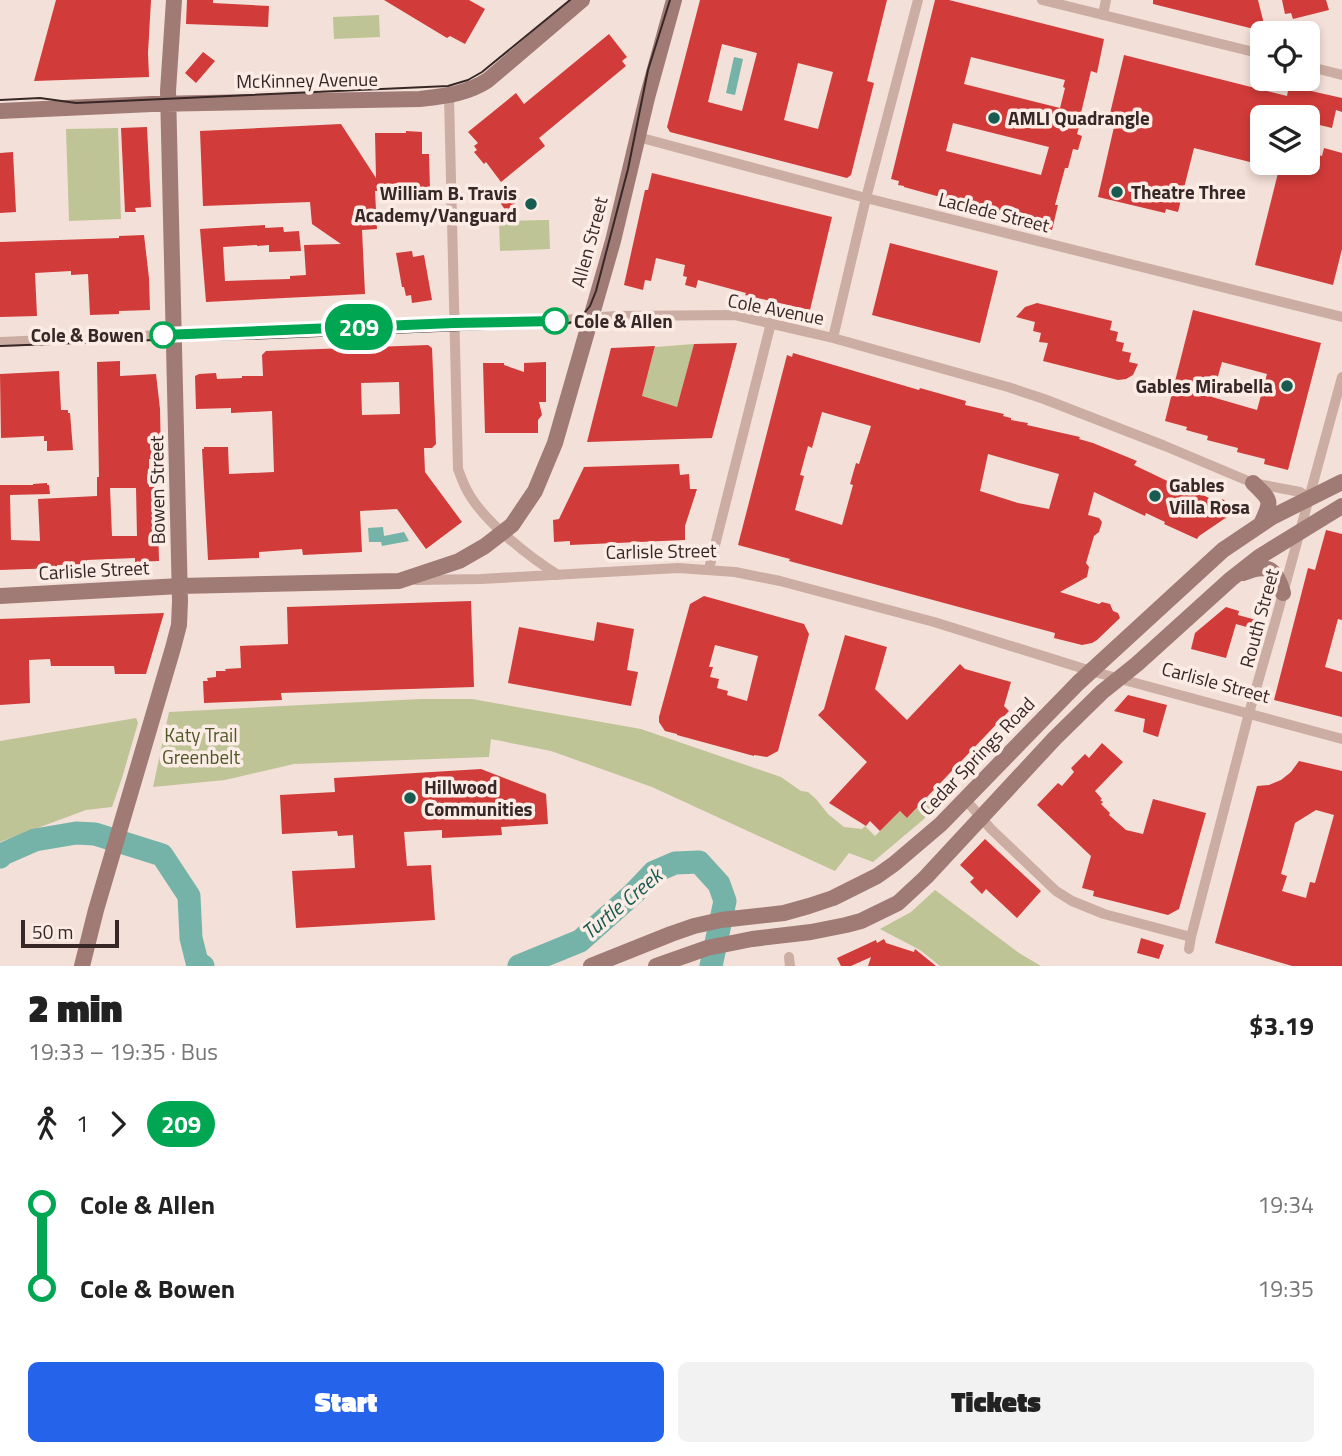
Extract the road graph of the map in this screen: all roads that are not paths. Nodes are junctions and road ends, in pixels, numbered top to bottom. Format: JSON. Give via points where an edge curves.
{"nodes":[{"id":1,"x":174,"y":0,"type":"edge"},
{"id":2,"x":582,"y":0,"type":"edge"},
{"id":3,"x":674,"y":0,"type":"edge"},
{"id":4,"x":918,"y":0,"type":"edge"},
{"id":5,"x":1042,"y":0,"type":"edge"},
{"id":6,"x":1106,"y":0,"type":"edge"},
{"id":7,"x":1103,"y":15,"type":"junction"},
{"id":8,"x":1250,"y":51,"type":"edge"},
{"id":9,"x":1320,"y":69,"type":"edge"},
{"id":10,"x":1342,"y":75,"type":"edge"},
{"id":11,"x":449,"y":96,"type":"junction"},
{"id":12,"x":168,"y":104,"type":"junction"},
{"id":13,"x":0,"y":111,"type":"edge"},
{"id":14,"x":638,"y":137,"type":"junction"},
{"id":15,"x":866,"y":198,"type":"junction"},
{"id":16,"x":1342,"y":317,"type":"edge"},
{"id":17,"x":591,"y":318,"type":"junction"},
{"id":18,"x":454,"y":323,"type":"junction"},
{"id":19,"x":771,"y":323,"type":"junction"},
{"id":20,"x":174,"y":335,"type":"junction"},
{"id":21,"x":833,"y":338,"type":"junction"},
{"id":22,"x":0,"y":342,"type":"edge"},
{"id":23,"x":1342,"y":377,"type":"edge"},
{"id":24,"x":1342,"y":482,"type":"edge"},
{"id":25,"x":1253,"y":483,"type":"junction"},
{"id":26,"x":1309,"y":497,"type":"junction"},
{"id":27,"x":1342,"y":506,"type":"edge"},
{"id":28,"x":1261,"y":524,"type":"junction"},
{"id":29,"x":1300,"y":531,"type":"junction"},
{"id":30,"x":503,"y":532,"type":"junction"},
{"id":31,"x":709,"y":569,"type":"junction"},
{"id":32,"x":558,"y":575,"type":"junction"},
{"id":33,"x":1231,"y":579,"type":"junction"},
{"id":34,"x":399,"y":581,"type":"junction"},
{"id":35,"x":180,"y":586,"type":"junction"},
{"id":36,"x":1283,"y":593,"type":"junction"},
{"id":37,"x":0,"y":596,"type":"edge"},
{"id":38,"x":1091,"y":671,"type":"junction"},
{"id":39,"x":1119,"y":678,"type":"junction"},
{"id":40,"x":1249,"y":713,"type":"junction"},
{"id":41,"x":1342,"y":739,"type":"edge"},
{"id":42,"x":965,"y":799,"type":"junction"},
{"id":43,"x":981,"y":817,"type":"junction"},
{"id":44,"x":1191,"y":937,"type":"junction"},
{"id":45,"x":1189,"y":949,"type":"dead end"},
{"id":46,"x":661,"y":964,"type":"edge"},
{"id":47,"x":82,"y":966,"type":"edge"},
{"id":48,"x":591,"y":966,"type":"edge"}],
"edges":[{"from":1,"to":12,"type":"street","name":"Bowen Street"},
{"from":2,"to":11,"type":"street","name":"McKinney Avenue","via":[[488,79]]},
{"from":3,"to":14,"type":"street","name":"Allen Street"},
{"from":4,"to":15,"type":"street"},
{"from":5,"to":7,"type":"street"},
{"from":6,"to":7,"type":"street"},
{"from":7,"to":8,"type":"street"},
{"from":9,"to":10,"type":"street"},
{"from":11,"to":12,"type":"street","name":"McKinney Avenue"},
{"from":11,"to":18,"type":"street"},
{"from":12,"to":13,"type":"street","name":"McKinney Avenue"},
{"from":12,"to":20,"type":"street","name":"Bowen Street"},
{"from":14,"to":15,"type":"street","name":"Laclede Street"},
{"from":14,"to":17,"type":"street","name":"Allen Street"},
{"from":15,"to":16,"type":"street","name":"Laclede Street"},
{"from":15,"to":21,"type":"street"},
{"from":17,"to":18,"type":"street","name":"Cole Avenue"},
{"from":17,"to":19,"type":"street","name":"Cole Avenue","via":[[734,315]]},
{"from":17,"to":30,"type":"street","name":"Allen Street","via":[[546,467],[518,518]]},
{"from":18,"to":20,"type":"street","name":"Cole Avenue"},
{"from":18,"to":30,"type":"street","via":[[458,469],[477,507]]},
{"from":19,"to":21,"type":"street","name":"Cole Avenue"},
{"from":19,"to":31,"type":"street"},
{"from":20,"to":22,"type":"street","name":"Cole Avenue"},
{"from":20,"to":35,"type":"street","name":"Bowen Street"},
{"from":21,"to":25,"type":"street","name":"Cole Avenue","via":[[1044,399]]},
{"from":23,"to":26,"type":"street","name":"Routh Street"},
{"from":24,"to":26,"type":"street","name":"Cedar Springs Road"},
{"from":25,"to":26,"type":"street","name":"Cole Avenue"},
{"from":25,"to":28,"type":"street","via":[[1269,503]]},
{"from":26,"to":28,"type":"street","name":"Cedar Springs Road"},
{"from":26,"to":29,"type":"street","name":"Routh Street"},
{"from":27,"to":29,"type":"street"},
{"from":28,"to":38,"type":"street","name":"Cedar Springs Road","via":[[1223,551]]},
{"from":29,"to":33,"type":"street"},
{"from":29,"to":36,"type":"street","name":"Routh Street"},
{"from":30,"to":32,"type":"street"},
{"from":30,"to":34,"type":"street","name":"Allen Street","via":[[458,561]]},
{"from":31,"to":32,"type":"street","name":"Carlisle Street"},
{"from":31,"to":38,"type":"street","name":"Carlisle Street","via":[[804,587]]},
{"from":32,"to":34,"type":"street","name":"Carlisle Street"},
{"from":33,"to":36,"type":"street","via":[[1265,568],[1276,574]]},
{"from":33,"to":39,"type":"street"},
{"from":34,"to":35,"type":"street","name":"Carlisle Street"},
{"from":35,"to":37,"type":"street","name":"Carlisle Street"},
{"from":35,"to":47,"type":"street","name":"Bowen Street","via":[[179,625]]},
{"from":36,"to":40,"type":"street","name":"Routh Street"},
{"from":38,"to":39,"type":"street","name":"Carlisle Street"},
{"from":38,"to":42,"type":"street","name":"Cedar Springs Road"},
{"from":39,"to":40,"type":"street","name":"Carlisle Street"},
{"from":39,"to":43,"type":"street"},
{"from":40,"to":41,"type":"street","name":"Carlisle Street"},
{"from":40,"to":44,"type":"street","name":"Routh Street"},
{"from":42,"to":43,"type":"street"},
{"from":42,"to":48,"type":"street","name":"Cedar Springs Road","via":[[894,864],[860,886],[784,913],[721,920],[671,933]]},
{"from":43,"to":44,"type":"street","via":[[1056,891],[1084,908]]},
{"from":43,"to":46,"type":"street","via":[[898,903],[868,918],[706,948]]},
{"from":44,"to":45,"type":"street","name":"Routh Street"}]}
